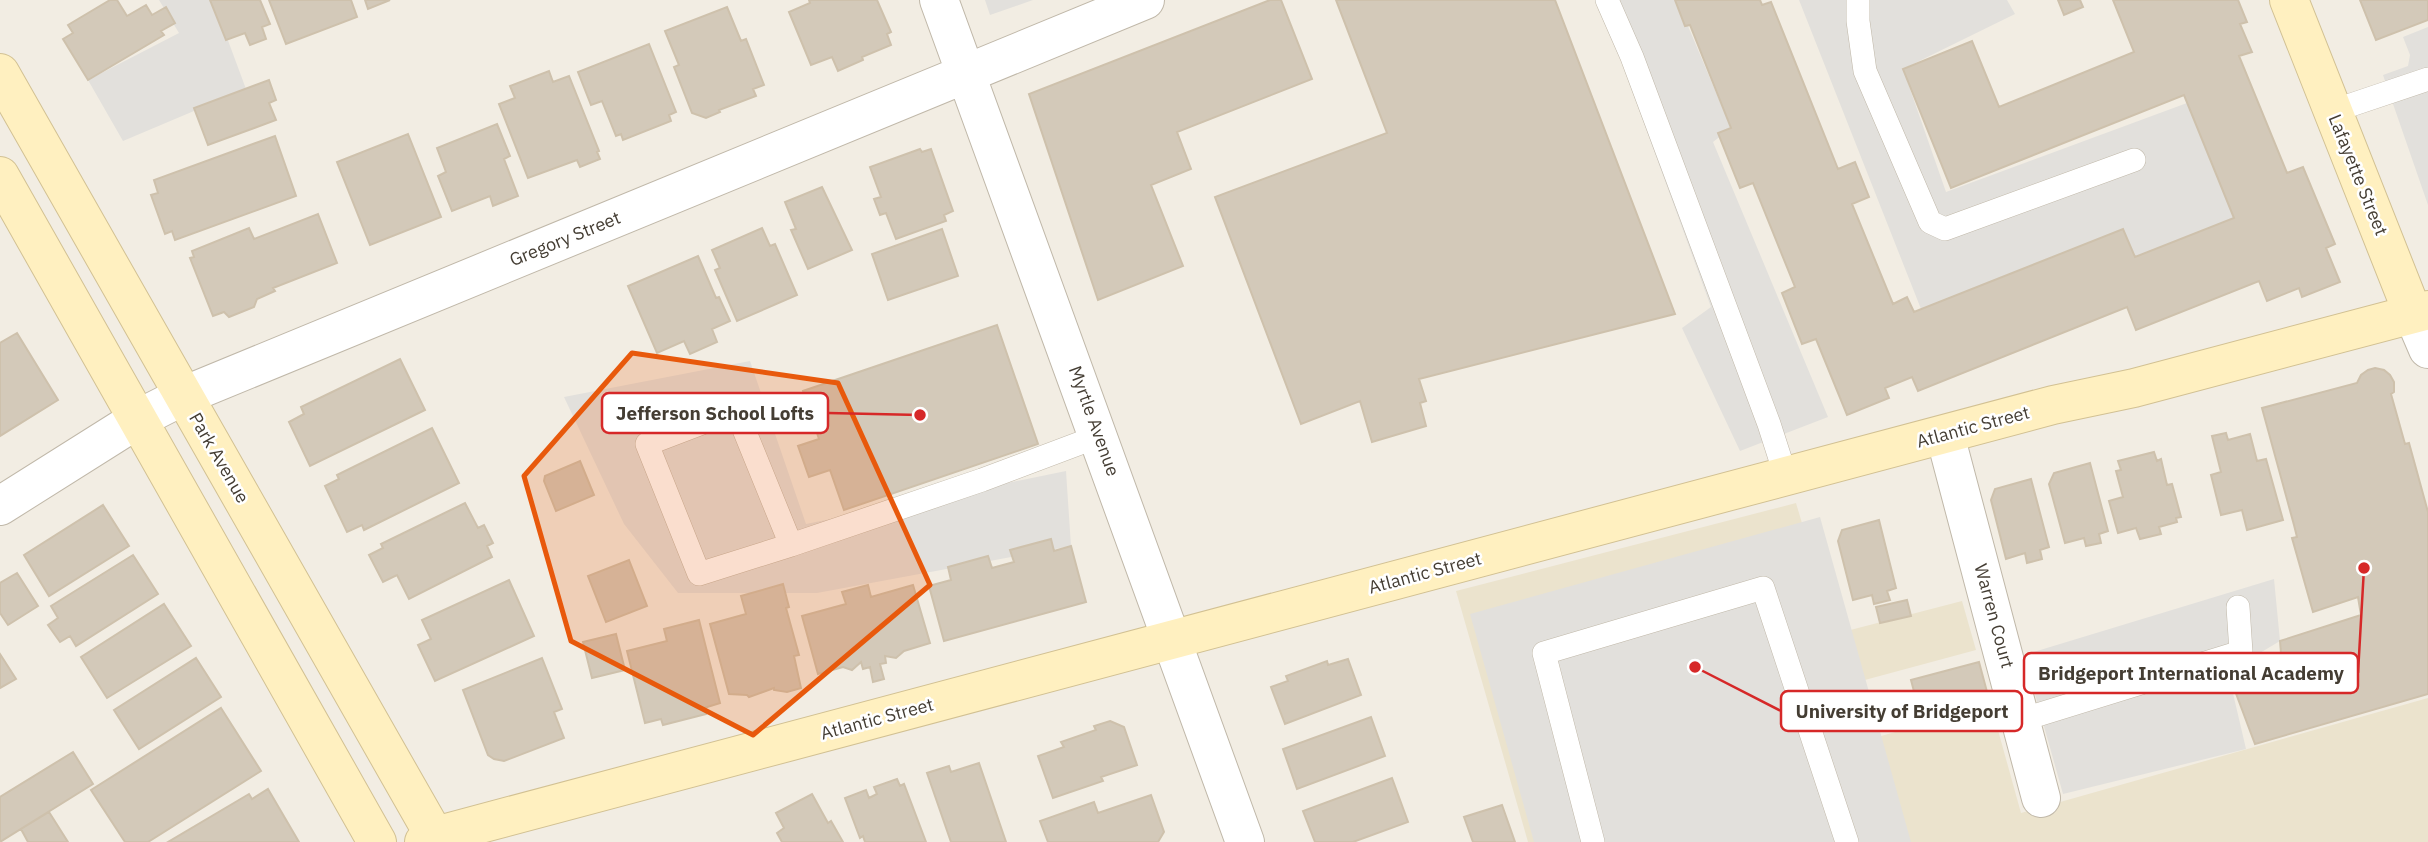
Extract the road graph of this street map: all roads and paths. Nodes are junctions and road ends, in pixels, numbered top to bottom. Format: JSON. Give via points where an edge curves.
{"nodes":[{"id":1,"x":939,"y":0,"type":"edge"},
{"id":2,"x":1145,"y":0,"type":"edge"},
{"id":3,"x":1607,"y":0,"type":"edge"},
{"id":4,"x":1858,"y":0,"type":"edge"},
{"id":5,"x":2289,"y":0,"type":"edge"},
{"id":6,"x":968,"y":73,"type":"junction"},
{"id":7,"x":0,"y":74,"type":"edge"},
{"id":8,"x":2428,"y":79,"type":"edge"},
{"id":9,"x":2333,"y":111,"type":"junction"},
{"id":10,"x":2134,"y":160,"type":"dead end"},
{"id":11,"x":0,"y":176,"type":"edge"},
{"id":12,"x":2420,"y":312,"type":"edge"},
{"id":13,"x":2428,"y":349,"type":"edge"},
{"id":14,"x":183,"y":396,"type":"junction"},
{"id":15,"x":138,"y":419,"type":"junction"},
{"id":16,"x":1945,"y":435,"type":"junction"},
{"id":17,"x":1099,"y":436,"type":"junction"},
{"id":18,"x":1786,"y":477,"type":"junction"},
{"id":19,"x":0,"y":506,"type":"edge"},
{"id":20,"x":791,"y":545,"type":"junction"},
{"id":21,"x":2238,"y":607,"type":"dead end"},
{"id":22,"x":1174,"y":640,"type":"junction"},
{"id":23,"x":2021,"y":720,"type":"junction"},
{"id":24,"x":2042,"y":798,"type":"dead end"},
{"id":25,"x":432,"y":840,"type":"edge"},
{"id":26,"x":377,"y":842,"type":"edge"},
{"id":27,"x":1245,"y":842,"type":"edge"},
{"id":28,"x":1593,"y":842,"type":"edge"},
{"id":29,"x":1847,"y":842,"type":"edge"}],
"edges":[{"from":1,"to":6,"type":"street","name":"Myrtle Avenue"},
{"from":2,"to":6,"type":"street","name":"Gregory Street"},
{"from":3,"to":18,"type":"lane"},
{"from":4,"to":10,"type":"lane","via":[[1865,71],[1930,222],[1945,229]]},
{"from":5,"to":9,"type":"street","name":"Lafayette Street"},
{"from":6,"to":14,"type":"street","name":"Gregory Street"},
{"from":6,"to":17,"type":"street","name":"Myrtle Avenue"},
{"from":7,"to":14,"type":"street","name":"Park Avenue"},
{"from":8,"to":9,"type":"lane"},
{"from":9,"to":12,"type":"street","name":"Lafayette Street"},
{"from":11,"to":15,"type":"street"},
{"from":12,"to":13,"type":"street","name":"Lafayette Street"},
{"from":12,"to":16,"type":"street","name":"Atlantic Street"},
{"from":14,"to":15,"type":"street","name":"Gregory Street"},
{"from":14,"to":25,"type":"street","name":"Park Avenue"},
{"from":15,"to":19,"type":"street","name":"Gregory Street"},
{"from":15,"to":26,"type":"street"},
{"from":16,"to":18,"type":"street","name":"Atlantic Street"},
{"from":16,"to":23,"type":"street","name":"Warren Court"},
{"from":17,"to":20,"type":"lane"},
{"from":17,"to":22,"type":"street","name":"Myrtle Avenue"},
{"from":18,"to":22,"type":"street","name":"Atlantic Street"},
{"from":20,"to":20,"type":"lane","via":[[736,410],[647,444],[699,574]]},
{"from":21,"to":23,"type":"lane","via":[[2241,652]]},
{"from":22,"to":25,"type":"street","name":"Atlantic Street"},
{"from":22,"to":27,"type":"street","name":"Myrtle Avenue"},
{"from":23,"to":24,"type":"street","name":"Warren Court"},
{"from":28,"to":29,"type":"lane","via":[[1544,653],[1763,588]]}]}
